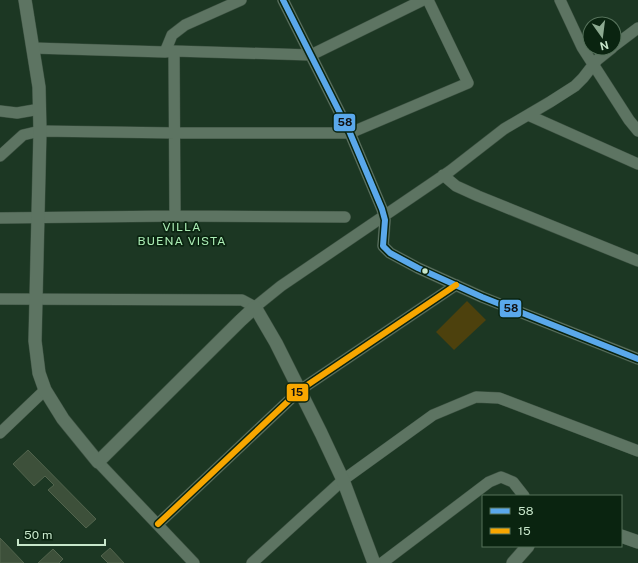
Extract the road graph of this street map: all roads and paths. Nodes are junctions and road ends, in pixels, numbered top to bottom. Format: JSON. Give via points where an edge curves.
{"nodes":[{"id":1,"x":25,"y":0,"type":"edge"},
{"id":2,"x":241,"y":0,"type":"edge"},
{"id":3,"x":283,"y":0,"type":"edge"},
{"id":4,"x":423,"y":0,"type":"edge"},
{"id":5,"x":428,"y":0,"type":"edge"},
{"id":6,"x":560,"y":0,"type":"edge"},
{"id":7,"x":638,"y":28,"type":"edge"},
{"id":8,"x":622,"y":40,"type":"edge"},
{"id":9,"x":33,"y":48,"type":"junction"},
{"id":10,"x":170,"y":51,"type":"junction"},
{"id":11,"x":310,"y":55,"type":"junction"},
{"id":12,"x":602,"y":56,"type":"edge"},
{"id":13,"x":594,"y":64,"type":"junction"},
{"id":14,"x":40,"y":109,"type":"junction"},
{"id":15,"x":0,"y":111,"type":"edge"},
{"id":16,"x":528,"y":115,"type":"junction"},
{"id":17,"x":40,"y":131,"type":"junction"},
{"id":18,"x":638,"y":131,"type":"edge"},
{"id":19,"x":175,"y":133,"type":"junction"},
{"id":20,"x":350,"y":133,"type":"junction"},
{"id":21,"x":0,"y":156,"type":"edge"},
{"id":22,"x":638,"y":164,"type":"edge"},
{"id":23,"x":443,"y":175,"type":"junction"},
{"id":24,"x":175,"y":216,"type":"junction"},
{"id":25,"x":384,"y":216,"type":"junction"},
{"id":26,"x":38,"y":217,"type":"junction"},
{"id":27,"x":345,"y":217,"type":"dead end"},
{"id":28,"x":0,"y":218,"type":"edge"},
{"id":29,"x":638,"y":261,"type":"edge"},
{"id":30,"x":456,"y":285,"type":"junction"},
{"id":31,"x":0,"y":299,"type":"edge"},
{"id":32,"x":36,"y":299,"type":"junction"},
{"id":33,"x":255,"y":307,"type":"junction"},
{"id":34,"x":638,"y":359,"type":"edge"},
{"id":35,"x":45,"y":390,"type":"junction"},
{"id":36,"x":300,"y":390,"type":"junction"},
{"id":37,"x":0,"y":433,"type":"edge"},
{"id":38,"x":638,"y":452,"type":"edge"},
{"id":39,"x":98,"y":462,"type":"junction"},
{"id":40,"x":343,"y":480,"type":"junction"},
{"id":41,"x":523,"y":495,"type":"edge"},
{"id":42,"x":158,"y":524,"type":"junction"},
{"id":43,"x":622,"y":536,"type":"edge"},
{"id":44,"x":638,"y":542,"type":"edge"},
{"id":45,"x":527,"y":547,"type":"edge"},
{"id":46,"x":194,"y":563,"type":"edge"},
{"id":47,"x":252,"y":563,"type":"edge"},
{"id":48,"x":374,"y":563,"type":"edge"},
{"id":49,"x":382,"y":563,"type":"edge"},
{"id":50,"x":513,"y":563,"type":"edge"}],
"edges":[{"from":1,"to":9,"type":"street"},
{"from":2,"to":10,"type":"street","via":[[185,25],[172,35]]},
{"from":3,"to":11,"type":"street"},
{"from":4,"to":11,"type":"street"},
{"from":5,"to":20,"type":"street","via":[[468,83]]},
{"from":6,"to":13,"type":"street","via":[[582,47]]},
{"from":7,"to":8,"type":"street"},
{"from":9,"to":10,"type":"street"},
{"from":9,"to":14,"type":"street"},
{"from":10,"to":11,"type":"street"},
{"from":10,"to":19,"type":"street"},
{"from":11,"to":20,"type":"street"},
{"from":12,"to":13,"type":"street"},
{"from":13,"to":16,"type":"street","via":[[575,86]]},
{"from":13,"to":18,"type":"street"},
{"from":14,"to":15,"type":"street","via":[[17,113]]},
{"from":14,"to":17,"type":"street"},
{"from":16,"to":22,"type":"street"},
{"from":16,"to":23,"type":"street","via":[[504,129]]},
{"from":17,"to":19,"type":"street"},
{"from":17,"to":21,"type":"street","via":[[23,135]]},
{"from":17,"to":26,"type":"street"},
{"from":19,"to":20,"type":"street"},
{"from":19,"to":24,"type":"street"},
{"from":20,"to":25,"type":"street"},
{"from":23,"to":25,"type":"street"},
{"from":23,"to":29,"type":"street","via":[[456,186],[478,196]]},
{"from":24,"to":26,"type":"street"},
{"from":24,"to":27,"type":"street"},
{"from":25,"to":30,"type":"street","via":[[383,246],[390,253]]},
{"from":25,"to":33,"type":"street","via":[[281,286]]},
{"from":26,"to":28,"type":"street"},
{"from":26,"to":32,"type":"street"},
{"from":30,"to":34,"type":"street"},
{"from":30,"to":36,"type":"street"},
{"from":31,"to":32,"type":"street"},
{"from":32,"to":33,"type":"street","via":[[242,300]]},
{"from":32,"to":35,"type":"street","via":[[36,341]]},
{"from":33,"to":36,"type":"street"},
{"from":33,"to":39,"type":"street"},
{"from":35,"to":37,"type":"street"},
{"from":35,"to":39,"type":"street","via":[[63,419]]},
{"from":36,"to":40,"type":"street"},
{"from":36,"to":42,"type":"street"},
{"from":38,"to":40,"type":"street","via":[[499,398],[476,397],[433,415]]},
{"from":39,"to":42,"type":"street"},
{"from":40,"to":47,"type":"street"},
{"from":40,"to":48,"type":"street"},
{"from":41,"to":49,"type":"street","via":[[513,482],[501,477],[489,482]]},
{"from":42,"to":46,"type":"street"},
{"from":43,"to":44,"type":"street"},
{"from":45,"to":50,"type":"street"}]}
